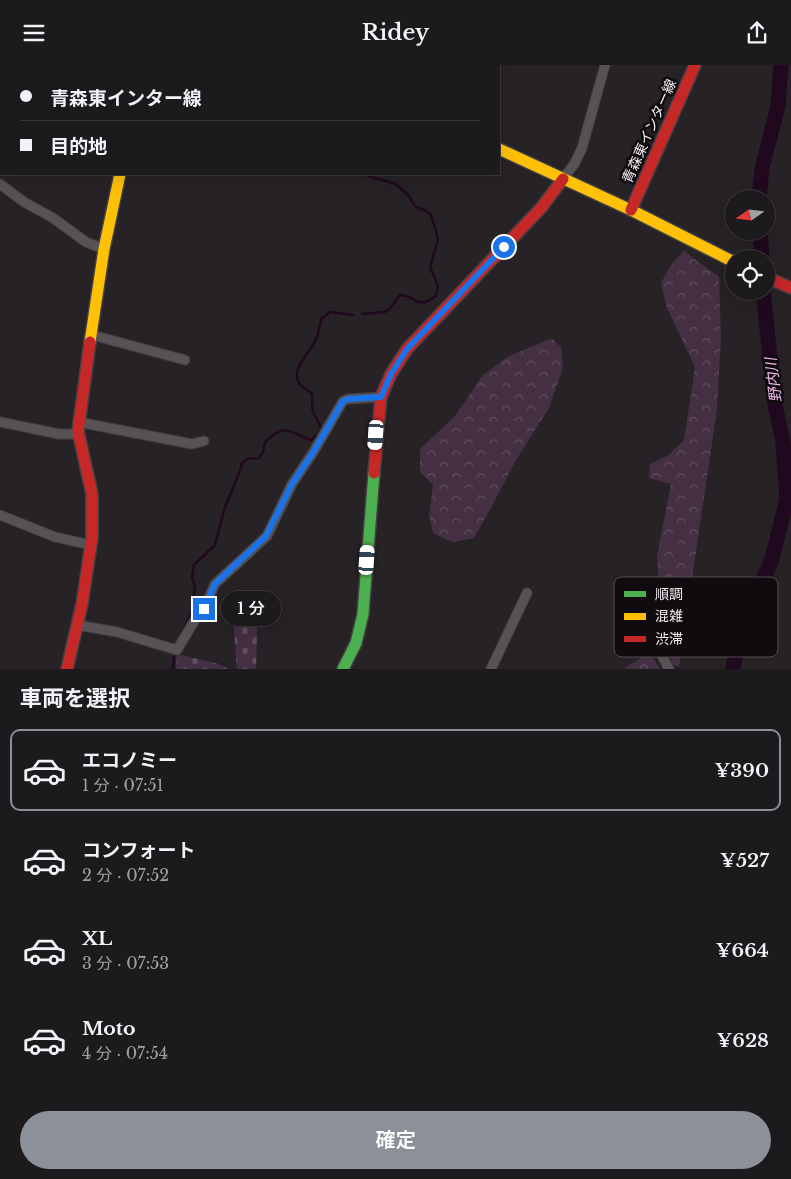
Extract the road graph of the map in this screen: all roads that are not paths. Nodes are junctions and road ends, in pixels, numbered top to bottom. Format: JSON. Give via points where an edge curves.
{"nodes":[{"id":1,"x":605,"y":65,"type":"edge"},
{"id":2,"x":695,"y":65,"type":"edge"},
{"id":3,"x":500,"y":149,"type":"edge"},
{"id":4,"x":120,"y":175,"type":"edge"},
{"id":5,"x":563,"y":179,"type":"junction"},
{"id":6,"x":0,"y":184,"type":"edge"},
{"id":7,"x":631,"y":210,"type":"junction"},
{"id":8,"x":104,"y":249,"type":"junction"},
{"id":9,"x":725,"y":257,"type":"edge"},
{"id":10,"x":775,"y":281,"type":"edge"},
{"id":11,"x":791,"y":289,"type":"edge"},
{"id":12,"x":92,"y":335,"type":"junction"},
{"id":13,"x":185,"y":360,"type":"dead end"},
{"id":14,"x":381,"y":397,"type":"junction"},
{"id":15,"x":0,"y":422,"type":"edge"},
{"id":16,"x":78,"y":428,"type":"junction"},
{"id":17,"x":204,"y":441,"type":"dead end"},
{"id":18,"x":0,"y":515,"type":"edge"},
{"id":19,"x":91,"y":545,"type":"junction"},
{"id":20,"x":527,"y":593,"type":"dead end"},
{"id":21,"x":77,"y":625,"type":"junction"},
{"id":22,"x":663,"y":657,"type":"edge"},
{"id":23,"x":67,"y":669,"type":"edge"},
{"id":24,"x":343,"y":669,"type":"edge"},
{"id":25,"x":491,"y":669,"type":"edge"},
{"id":26,"x":669,"y":669,"type":"edge"}],
"edges":[{"from":1,"to":5,"type":"street","via":[[582,149]]},
{"from":2,"to":7,"type":"main road","name":"青森東インター線"},
{"from":3,"to":5,"type":"main road"},
{"from":4,"to":8,"type":"main road"},
{"from":5,"to":7,"type":"main road"},
{"from":5,"to":14,"type":"main road","via":[[541,208],[407,349]]},
{"from":6,"to":8,"type":"street","via":[[86,242]]},
{"from":7,"to":9,"type":"main road"},
{"from":8,"to":12,"type":"main road"},
{"from":10,"to":11,"type":"main road"},
{"from":12,"to":13,"type":"street"},
{"from":12,"to":16,"type":"main road"},
{"from":14,"to":21,"type":"street","via":[[343,401],[292,484],[266,536],[215,584],[204,609],[177,650],[117,632]]},
{"from":14,"to":24,"type":"main road","via":[[363,614],[356,643]]},
{"from":15,"to":16,"type":"street","via":[[60,434]]},
{"from":16,"to":17,"type":"street","via":[[192,444]]},
{"from":16,"to":19,"type":"main road","via":[[91,485]]},
{"from":18,"to":19,"type":"street","via":[[54,537]]},
{"from":19,"to":21,"type":"main road"},
{"from":20,"to":25,"type":"street"},
{"from":21,"to":23,"type":"main road"},
{"from":22,"to":26,"type":"street"}]}
